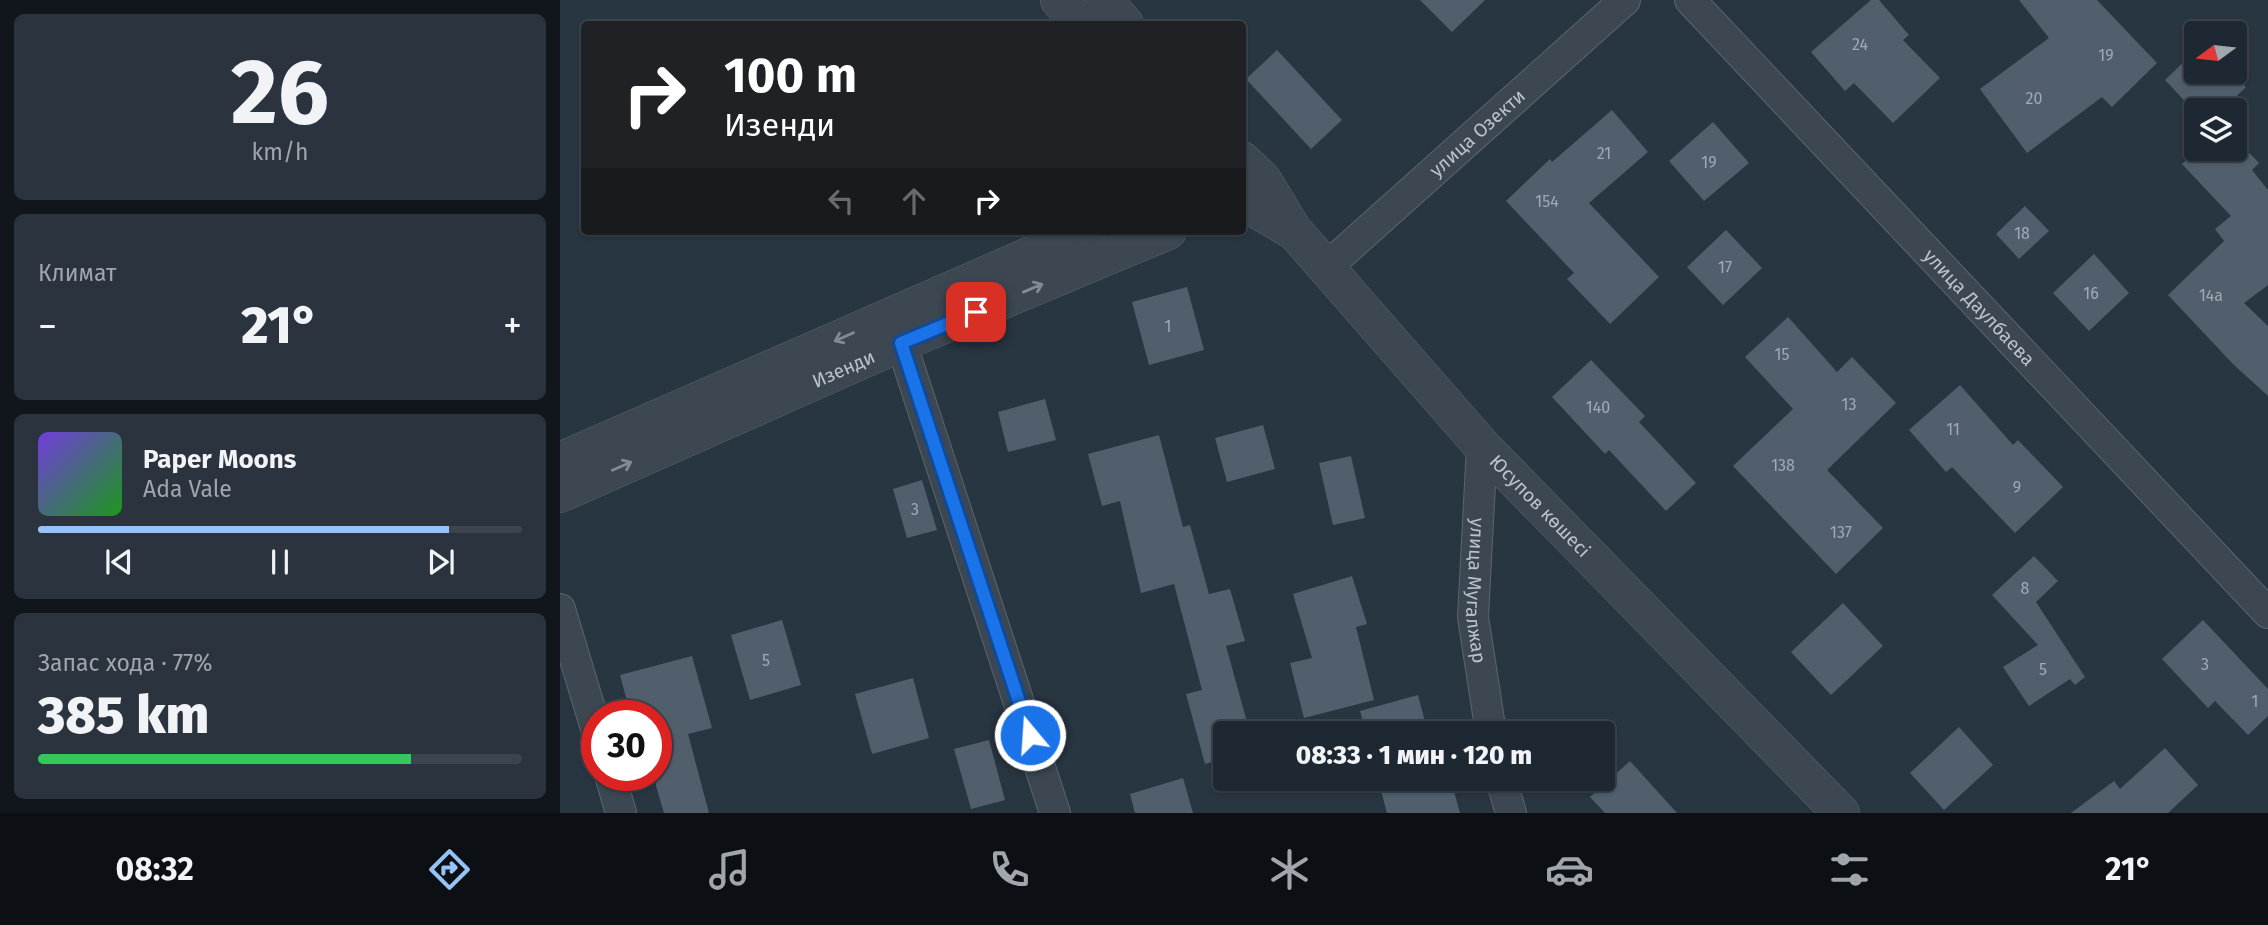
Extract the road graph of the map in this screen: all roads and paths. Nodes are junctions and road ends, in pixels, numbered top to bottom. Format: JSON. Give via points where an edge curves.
{"nodes":[{"id":1,"x":1059,"y":0,"type":"edge"},
{"id":2,"x":1104,"y":0,"type":"edge"},
{"id":3,"x":1625,"y":0,"type":"edge"},
{"id":4,"x":1690,"y":0,"type":"edge"},
{"id":5,"x":1078,"y":21,"type":"edge"},
{"id":6,"x":1122,"y":21,"type":"edge"},
{"id":7,"x":1248,"y":185,"type":"edge"},
{"id":8,"x":1078,"y":235,"type":"edge"},
{"id":9,"x":1157,"y":235,"type":"edge"},
{"id":10,"x":1328,"y":266,"type":"junction"},
{"id":11,"x":897,"y":330,"type":"junction"},
{"id":12,"x":1482,"y":446,"type":"junction"},
{"id":13,"x":560,"y":461,"type":"edge"},
{"id":14,"x":560,"y":494,"type":"edge"},
{"id":15,"x":560,"y":609,"type":"edge"},
{"id":16,"x":2268,"y":613,"type":"edge"},
{"id":17,"x":587,"y":700,"type":"edge"},
{"id":18,"x":1489,"y":721,"type":"edge"},
{"id":19,"x":615,"y":791,"type":"edge"},
{"id":20,"x":1505,"y":791,"type":"edge"},
{"id":21,"x":621,"y":813,"type":"edge"},
{"id":22,"x":1055,"y":813,"type":"edge"},
{"id":23,"x":1511,"y":813,"type":"edge"},
{"id":24,"x":1841,"y":813,"type":"edge"}],
"edges":[{"from":1,"to":5,"type":"street"},
{"from":2,"to":6,"type":"street"},
{"from":3,"to":10,"type":"street","name":"улица Озекти"},
{"from":4,"to":16,"type":"street","name":"улица Даулбаева"},
{"from":7,"to":10,"type":"street","name":"Юсупов көшесі"},
{"from":8,"to":11,"type":"street","name":"Изенди"},
{"from":11,"to":9,"type":"street","name":"Изенди","one_way":true},
{"from":10,"to":12,"type":"street","name":"Юсупов көшесі"},
{"from":11,"to":13,"type":"street","name":"Изенди","one_way":true},
{"from":14,"to":11,"type":"street","name":"Изенди","one_way":true},
{"from":11,"to":22,"type":"street"},
{"from":12,"to":18,"type":"street","name":"улица Мугалжар","via":[[1473,617]]},
{"from":12,"to":24,"type":"street","name":"Юсупов көшесі"},
{"from":15,"to":17,"type":"street"},
{"from":19,"to":21,"type":"street"},
{"from":20,"to":23,"type":"street"}]}
